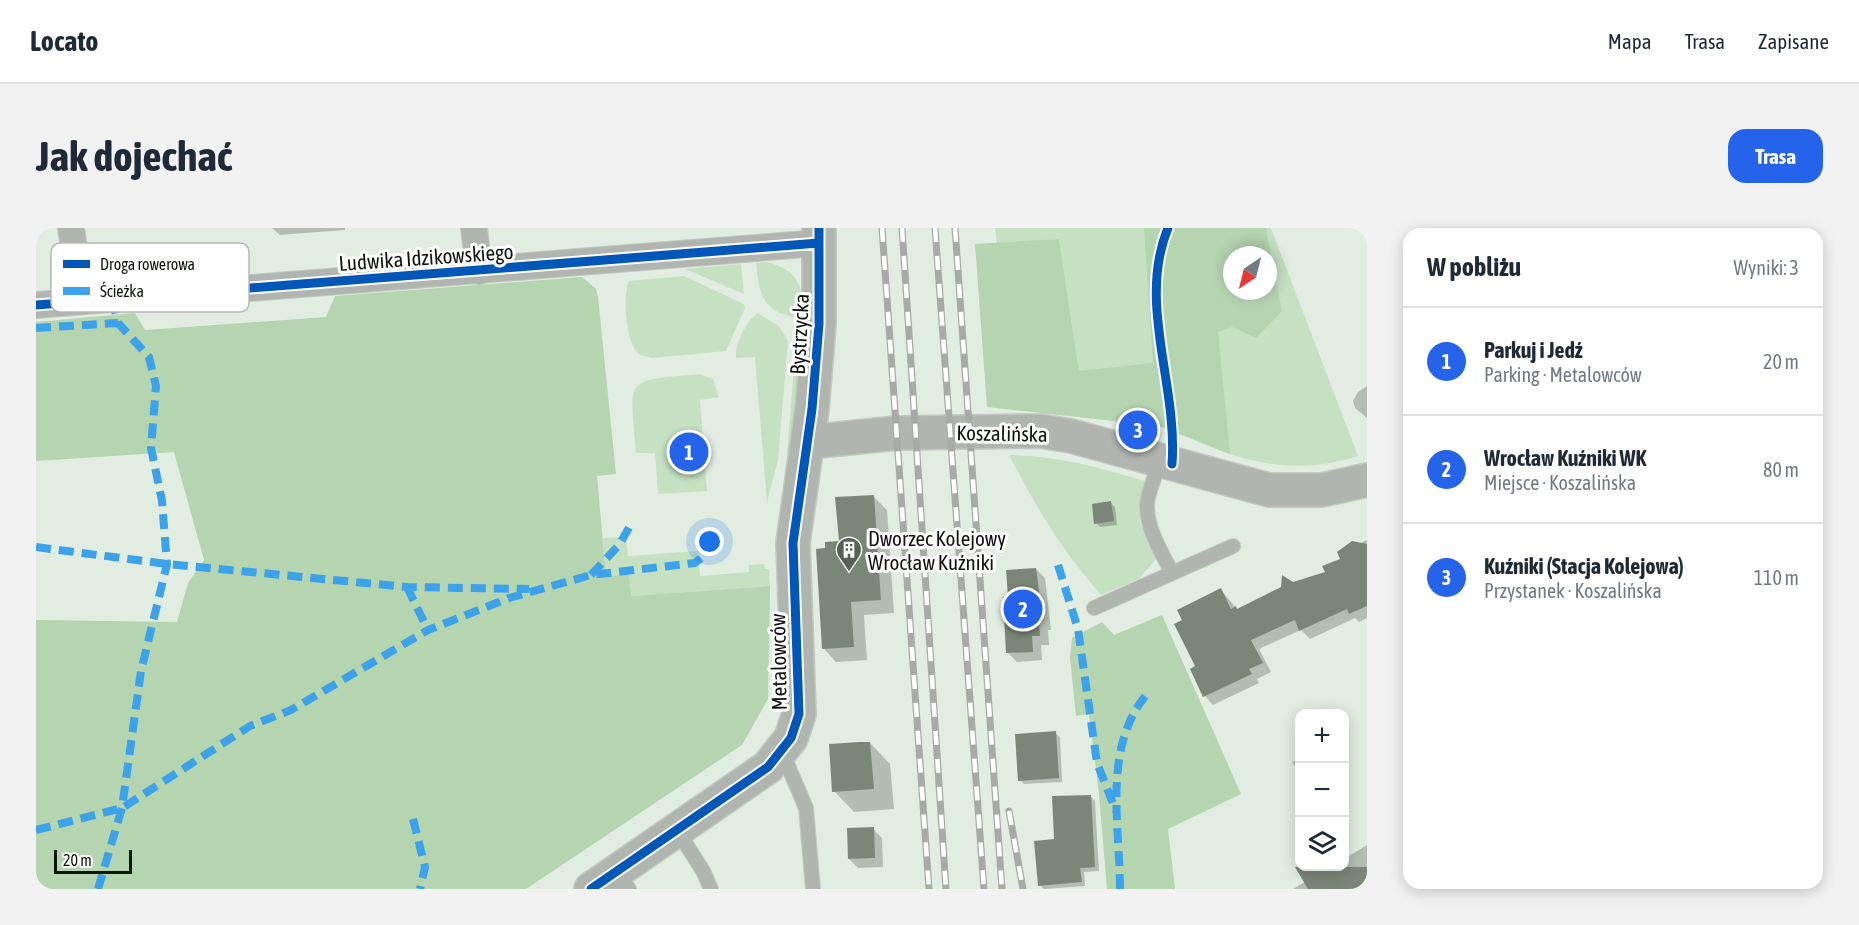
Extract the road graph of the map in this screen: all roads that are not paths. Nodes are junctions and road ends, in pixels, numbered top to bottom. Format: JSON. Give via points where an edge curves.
{"nodes":[{"id":1,"x":71,"y":228,"type":"edge"},
{"id":2,"x":474,"y":228,"type":"edge"},
{"id":3,"x":819,"y":235,"type":"edge"},
{"id":4,"x":73,"y":243,"type":"edge"},
{"id":5,"x":479,"y":271,"type":"junction"},
{"id":6,"x":249,"y":288,"type":"edge"},
{"id":7,"x":51,"y":304,"type":"edge"},
{"id":8,"x":36,"y":305,"type":"edge"},
{"id":9,"x":809,"y":442,"type":"junction"},
{"id":10,"x":1160,"y":461,"type":"junction"},
{"id":11,"x":1367,"y":480,"type":"edge"},
{"id":12,"x":1233,"y":546,"type":"dead end"},
{"id":13,"x":1172,"y":573,"type":"junction"},
{"id":14,"x":1094,"y":608,"type":"dead end"},
{"id":15,"x":782,"y":752,"type":"junction"},
{"id":16,"x":677,"y":830,"type":"junction"},
{"id":17,"x":612,"y":883,"type":"edge"},
{"id":18,"x":711,"y":889,"type":"edge"},
{"id":19,"x":813,"y":889,"type":"edge"}],
"edges":[{"from":1,"to":4,"type":"street"},
{"from":2,"to":5,"type":"street"},
{"from":3,"to":5,"type":"street","name":"Ludwika Idzikowskiego"},
{"from":3,"to":9,"type":"street","name":"Bystrzycka","via":[[819,324]]},
{"from":5,"to":6,"type":"street","name":"Ludwika Idzikowskiego"},
{"from":7,"to":8,"type":"street","name":"Ludwika Idzikowskiego"},
{"from":9,"to":10,"type":"street","name":"Koszalińska","via":[[881,434],[1040,431]]},
{"from":9,"to":15,"type":"street","name":"Metalowców","via":[[792,543],[800,704],[794,731]]},
{"from":10,"to":11,"type":"street","name":"Koszalińska","via":[[1269,490],[1322,490]]},
{"from":10,"to":13,"type":"lane","via":[[1146,504],[1154,536]]},
{"from":12,"to":13,"type":"lane"},
{"from":13,"to":14,"type":"lane"},
{"from":15,"to":16,"type":"street","name":"Metalowców","via":[[752,779]]},
{"from":15,"to":19,"type":"lane","via":[[806,808]]},
{"from":16,"to":17,"type":"street","name":"Metalowców"},
{"from":16,"to":18,"type":"lane"}]}
